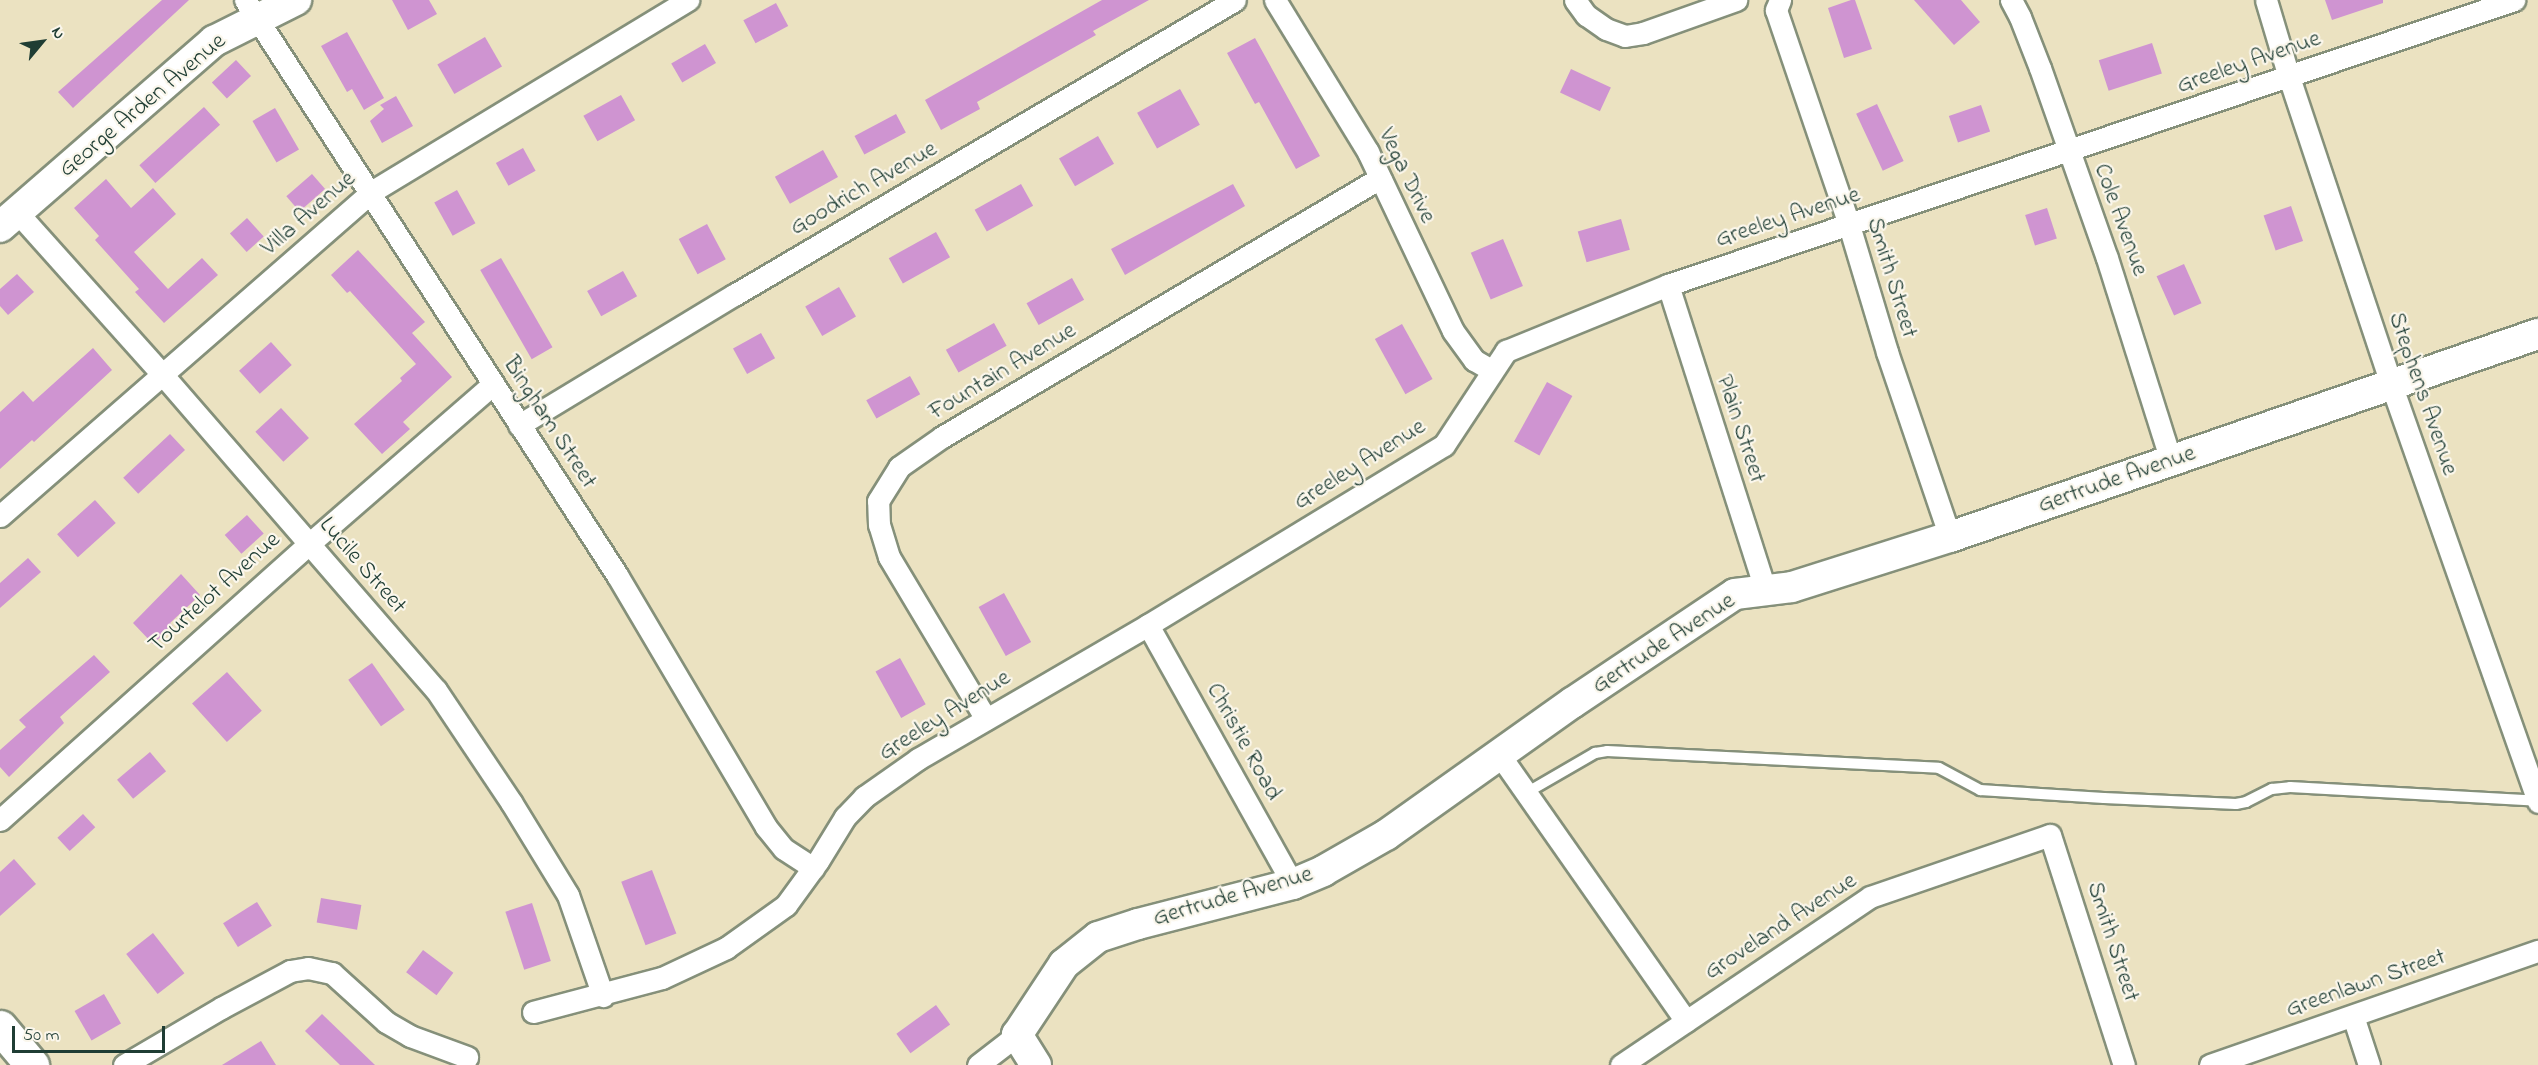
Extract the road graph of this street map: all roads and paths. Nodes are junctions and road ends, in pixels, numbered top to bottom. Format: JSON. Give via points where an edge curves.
{"nodes":[{"id":1,"x":296,"y":0,"type":"edge"},
{"id":2,"x":688,"y":0,"type":"edge"},
{"id":3,"x":1235,"y":0,"type":"edge"},
{"id":4,"x":1275,"y":0,"type":"edge"},
{"id":5,"x":1575,"y":0,"type":"edge"},
{"id":6,"x":1736,"y":0,"type":"edge"},
{"id":7,"x":1780,"y":0,"type":"edge"},
{"id":8,"x":2011,"y":0,"type":"edge"},
{"id":9,"x":2266,"y":0,"type":"edge"},
{"id":10,"x":2514,"y":0,"type":"edge"},
{"id":11,"x":251,"y":10,"type":"edge"},
{"id":12,"x":2289,"y":76,"type":"junction"},
{"id":13,"x":2068,"y":152,"type":"junction"},
{"id":14,"x":1380,"y":178,"type":"junction"},
{"id":15,"x":370,"y":192,"type":"junction"},
{"id":16,"x":8,"y":220,"type":"edge"},
{"id":17,"x":1849,"y":225,"type":"junction"},
{"id":18,"x":1668,"y":285,"type":"junction"},
{"id":19,"x":2538,"y":334,"type":"edge"},
{"id":20,"x":1491,"y":370,"type":"junction"},
{"id":21,"x":162,"y":374,"type":"junction"},
{"id":22,"x":493,"y":384,"type":"junction"},
{"id":23,"x":2391,"y":384,"type":"junction"},
{"id":24,"x":519,"y":425,"type":"junction"},
{"id":25,"x":2171,"y":461,"type":"junction"},
{"id":26,"x":0,"y":516,"type":"edge"},
{"id":27,"x":1950,"y":537,"type":"junction"},
{"id":28,"x":309,"y":544,"type":"junction"},
{"id":29,"x":1766,"y":589,"type":"junction"},
{"id":30,"x":1148,"y":625,"type":"junction"},
{"id":31,"x":986,"y":719,"type":"junction"},
{"id":32,"x":1499,"y":754,"type":"junction"},
{"id":33,"x":1526,"y":793,"type":"junction"},
{"id":34,"x":2538,"y":801,"type":"edge"},
{"id":35,"x":0,"y":820,"type":"edge"},
{"id":36,"x":2050,"y":835,"type":"joint"},
{"id":37,"x":813,"y":868,"type":"junction"},
{"id":38,"x":1293,"y":884,"type":"junction"},
{"id":39,"x":2538,"y":951,"type":"edge"},
{"id":40,"x":603,"y":996,"type":"junction"},
{"id":41,"x":532,"y":1012,"type":"dead end"},
{"id":42,"x":2353,"y":1016,"type":"junction"},
{"id":43,"x":1686,"y":1021,"type":"junction"},
{"id":44,"x":0,"y":1027,"type":"edge"},
{"id":45,"x":1017,"y":1035,"type":"junction"},
{"id":46,"x":467,"y":1057,"type":"dead end"},
{"id":47,"x":32,"y":1065,"type":"edge"},
{"id":48,"x":124,"y":1065,"type":"edge"},
{"id":49,"x":978,"y":1065,"type":"edge"},
{"id":50,"x":1036,"y":1065,"type":"edge"},
{"id":51,"x":1621,"y":1065,"type":"edge"},
{"id":52,"x":2124,"y":1065,"type":"edge"},
{"id":53,"x":2210,"y":1065,"type":"edge"},
{"id":54,"x":2369,"y":1065,"type":"edge"}],
"edges":[{"from":1,"to":11,"type":"street","name":"George Arden Avenue"},
{"from":2,"to":15,"type":"street","name":"Villa Avenue"},
{"from":3,"to":24,"type":"street","name":"Goodrich Avenue"},
{"from":4,"to":14,"type":"street","name":"Vega Drive"},
{"from":5,"to":6,"type":"street","via":[[1586,15],[1625,36]]},
{"from":7,"to":17,"type":"street","name":"Smith Street","via":[[1776,10]]},
{"from":8,"to":13,"type":"street","name":"Cole Avenue"},
{"from":9,"to":12,"type":"street","name":"Stephens Avenue"},
{"from":10,"to":12,"type":"street","name":"Greeley Avenue"},
{"from":11,"to":15,"type":"street","name":"Bingham Street"},
{"from":11,"to":16,"type":"street","name":"George Arden Avenue"},
{"from":12,"to":13,"type":"street","name":"Greeley Avenue"},
{"from":12,"to":23,"type":"street","name":"Stephens Avenue"},
{"from":13,"to":17,"type":"street","name":"Greeley Avenue"},
{"from":13,"to":25,"type":"street","name":"Cole Avenue","via":[[2107,258]]},
{"from":14,"to":20,"type":"street","name":"Vega Drive","via":[[1453,331],[1474,360]]},
{"from":14,"to":31,"type":"street","name":"Fountain Avenue","via":[[942,437],[899,467],[878,501],[879,525],[889,557]]},
{"from":15,"to":21,"type":"street","name":"Villa Avenue"},
{"from":15,"to":22,"type":"street","name":"Bingham Street"},
{"from":16,"to":21,"type":"street","name":"Lucile Street"},
{"from":17,"to":18,"type":"street","name":"Greeley Avenue"},
{"from":17,"to":27,"type":"street","name":"Smith Street"},
{"from":18,"to":20,"type":"street","name":"Greeley Avenue","via":[[1506,351]]},
{"from":18,"to":29,"type":"street","name":"Plain Street"},
{"from":19,"to":23,"type":"street","name":"Gertrude Avenue"},
{"from":20,"to":30,"type":"street","name":"Greeley Avenue","via":[[1444,445]]},
{"from":21,"to":26,"type":"street","name":"Villa Avenue"},
{"from":21,"to":28,"type":"street","name":"Lucile Street"},
{"from":22,"to":24,"type":"street","name":"Bingham Street"},
{"from":22,"to":28,"type":"street","name":"Tourtelot Avenue"},
{"from":23,"to":25,"type":"street","name":"Gertrude Avenue"},
{"from":23,"to":34,"type":"street","name":"Stephens Avenue"},
{"from":24,"to":37,"type":"street","name":"Bingham Street","via":[[617,575],[766,827],[784,849]]},
{"from":25,"to":27,"type":"street","name":"Gertrude Avenue"},
{"from":27,"to":29,"type":"street","name":"Gertrude Avenue","via":[[1792,587]]},
{"from":28,"to":35,"type":"street","name":"Tourtelot Avenue"},
{"from":28,"to":40,"type":"street","name":"Lucile Street","via":[[436,690],[512,802],[568,895]]},
{"from":29,"to":32,"type":"street","name":"Gertrude Avenue","via":[[1735,594]]},
{"from":30,"to":31,"type":"street","name":"Greeley Avenue"},
{"from":30,"to":38,"type":"street","name":"Christie Road"},
{"from":31,"to":37,"type":"street","name":"Greeley Avenue","via":[[864,797],[845,817]]},
{"from":32,"to":33,"type":"street"},
{"from":32,"to":38,"type":"street","name":"Gertrude Avenue","via":[[1358,852]]},
{"from":33,"to":34,"type":"lane","via":[[1595,753],[1607,751],[1939,768],[1980,790],[2104,798],[2236,804],[2272,789],[2290,787]]},
{"from":33,"to":43,"type":"street"},
{"from":36,"to":43,"type":"street","name":"Groveland Avenue","via":[[1870,897]]},
{"from":36,"to":52,"type":"street","name":"Smith Street"},
{"from":37,"to":40,"type":"street","name":"Greeley Avenue","via":[[786,905],[726,948],[662,978]]},
{"from":38,"to":45,"type":"street","name":"Gertrude Avenue","via":[[1098,937],[1064,964]]},
{"from":39,"to":42,"type":"street","name":"Greenlawn Street"},
{"from":40,"to":41,"type":"street","name":"Greeley Avenue"},
{"from":42,"to":53,"type":"street","name":"Greenlawn Street"},
{"from":42,"to":54,"type":"street"},
{"from":43,"to":51,"type":"street","name":"Groveland Avenue"},
{"from":44,"to":47,"type":"main road"},
{"from":45,"to":49,"type":"street","name":"Gertrude Avenue"},
{"from":45,"to":50,"type":"street"},
{"from":46,"to":48,"type":"street","via":[[386,1023],[332,973],[308,968],[290,971],[231,1002]]}]}
